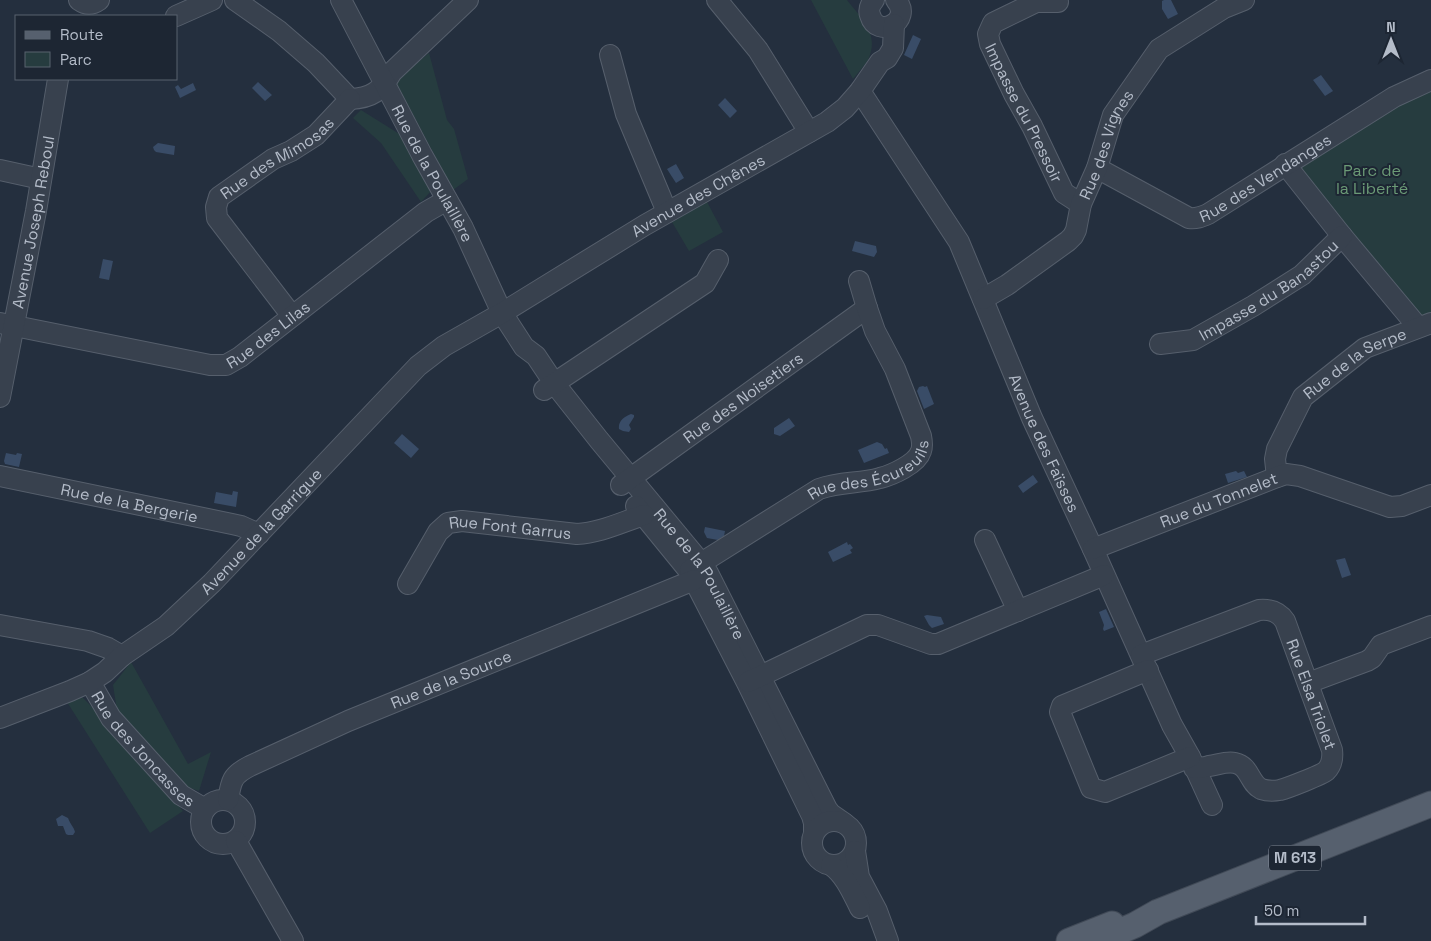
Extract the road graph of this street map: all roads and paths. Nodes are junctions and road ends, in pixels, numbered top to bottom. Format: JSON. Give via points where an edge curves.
{"nodes":[{"id":1,"x":212,"y":0,"type":"edge"},
{"id":2,"x":235,"y":0,"type":"edge"},
{"id":3,"x":341,"y":0,"type":"edge"},
{"id":4,"x":468,"y":0,"type":"edge"},
{"id":5,"x":716,"y":0,"type":"edge"},
{"id":6,"x":1244,"y":0,"type":"edge"},
{"id":7,"x":1058,"y":2,"type":"dead end"},
{"id":8,"x":89,"y":3,"type":"edge"},
{"id":9,"x":885,"y":9,"type":"edge"},
{"id":10,"x":75,"y":15,"type":"edge"},
{"id":11,"x":178,"y":15,"type":"edge"},
{"id":12,"x":610,"y":56,"type":"dead end"},
{"id":13,"x":58,"y":80,"type":"edge"},
{"id":14,"x":1431,"y":80,"type":"edge"},
{"id":15,"x":385,"y":84,"type":"junction"},
{"id":16,"x":860,"y":91,"type":"junction"},
{"id":17,"x":350,"y":99,"type":"junction"},
{"id":18,"x":809,"y":132,"type":"junction"},
{"id":19,"x":1286,"y":164,"type":"junction"},
{"id":20,"x":1097,"y":168,"type":"junction"},
{"id":21,"x":0,"y":170,"type":"edge"},
{"id":22,"x":41,"y":179,"type":"junction"},
{"id":23,"x":447,"y":200,"type":"junction"},
{"id":24,"x":1081,"y":204,"type":"junction"},
{"id":25,"x":667,"y":212,"type":"junction"},
{"id":26,"x":1342,"y":236,"type":"junction"},
{"id":27,"x":718,"y":260,"type":"dead end"},
{"id":28,"x":860,"y":281,"type":"dead end"},
{"id":29,"x":982,"y":299,"type":"junction"},
{"id":30,"x":867,"y":308,"type":"junction"},
{"id":31,"x":502,"y":313,"type":"junction"},
{"id":32,"x":292,"y":316,"type":"junction"},
{"id":33,"x":7,"y":325,"type":"edge"},
{"id":34,"x":1425,"y":325,"type":"edge"},
{"id":35,"x":1160,"y":344,"type":"dead end"},
{"id":36,"x":549,"y":387,"type":"junction"},
{"id":37,"x":0,"y":397,"type":"edge"},
{"id":38,"x":0,"y":476,"type":"edge"},
{"id":39,"x":1277,"y":476,"type":"junction"},
{"id":40,"x":626,"y":482,"type":"junction"},
{"id":41,"x":1431,"y":495,"type":"edge"},
{"id":42,"x":644,"y":515,"type":"junction"},
{"id":43,"x":259,"y":534,"type":"junction"},
{"id":44,"x":985,"y":540,"type":"dead end"},
{"id":45,"x":1093,"y":549,"type":"junction"},
{"id":46,"x":695,"y":572,"type":"junction"},
{"id":47,"x":1104,"y":575,"type":"junction"},
{"id":48,"x":408,"y":584,"type":"dead end"},
{"id":49,"x":1018,"y":611,"type":"junction"},
{"id":50,"x":0,"y":625,"type":"edge"},
{"id":51,"x":1431,"y":626,"type":"edge"},
{"id":52,"x":122,"y":656,"type":"junction"},
{"id":53,"x":1145,"y":662,"type":"junction"},
{"id":54,"x":753,"y":679,"type":"junction"},
{"id":55,"x":90,"y":682,"type":"junction"},
{"id":56,"x":1308,"y":683,"type":"junction"},
{"id":57,"x":0,"y":718,"type":"edge"},
{"id":58,"x":1192,"y":762,"type":"junction"},
{"id":59,"x":228,"y":800,"type":"junction"},
{"id":60,"x":1431,"y":804,"type":"edge"},
{"id":61,"x":1212,"y":805,"type":"dead end"},
{"id":62,"x":205,"y":809,"type":"junction"},
{"id":63,"x":844,"y":823,"type":"junction"},
{"id":64,"x":814,"y":832,"type":"junction"},
{"id":65,"x":236,"y":841,"type":"junction"},
{"id":66,"x":855,"y":851,"type":"junction"},
{"id":67,"x":831,"y":865,"type":"junction"},
{"id":68,"x":1158,"y":912,"type":"junction"},
{"id":69,"x":293,"y":941,"type":"edge"},
{"id":70,"x":876,"y":941,"type":"edge"},
{"id":71,"x":888,"y":941,"type":"edge"},
{"id":72,"x":1068,"y":941,"type":"edge"},
{"id":73,"x":1098,"y":941,"type":"edge"}],
"edges":[{"from":1,"to":11,"type":"street"},
{"from":2,"to":17,"type":"street","via":[[280,31]]},
{"from":3,"to":15,"type":"street","name":"Rue de la Poulaillère"},
{"from":4,"to":15,"type":"street","via":[[392,72]]},
{"from":5,"to":18,"type":"street","via":[[758,50]]},
{"from":6,"to":20,"type":"street","name":"Rue des Vignes","via":[[1224,8],[1159,49],[1113,115]]},
{"from":7,"to":24,"type":"street","name":"Impasse du Pressoir","via":[[1036,2],[993,23],[988,34],[990,44],[1064,193]]},
{"from":8,"to":10,"type":"street","via":[[77,8]]},
{"from":9,"to":16,"type":"street","name":"Avenue des Chênes","via":[[893,48]]},
{"from":12,"to":25,"type":"street","via":[[626,114]]},
{"from":13,"to":22,"type":"street","name":"Avenue Joseph Reboul"},
{"from":14,"to":19,"type":"street","name":"Rue des Vendanges","via":[[1394,97]]},
{"from":15,"to":17,"type":"street","via":[[364,99]]},
{"from":15,"to":23,"type":"street","name":"Rue de la Poulaillère"},
{"from":16,"to":18,"type":"street","name":"Avenue des Chênes","via":[[839,113]]},
{"from":16,"to":29,"type":"street","name":"Avenue des Faïsses","via":[[959,242]]},
{"from":17,"to":32,"type":"street","name":"Rue des Mimosas","via":[[316,135],[273,159],[219,197],[216,207],[217,218]]},
{"from":18,"to":25,"type":"street","name":"Avenue des Chênes"},
{"from":19,"to":20,"type":"street","name":"Rue des Vendanges","via":[[1208,214],[1194,219]]},
{"from":19,"to":26,"type":"street"},
{"from":20,"to":24,"type":"street","name":"Rue des Vignes"},
{"from":21,"to":22,"type":"street"},
{"from":22,"to":33,"type":"street","name":"Avenue Joseph Reboul"},
{"from":23,"to":31,"type":"street","name":"Rue de la Poulaillère"},
{"from":23,"to":32,"type":"street","name":"Rue des Lilas","via":[[426,212]]},
{"from":24,"to":29,"type":"street","name":"Rue des Vignes","via":[[1076,230],[1068,241]]},
{"from":25,"to":31,"type":"street","name":"Avenue des Chênes"},
{"from":26,"to":34,"type":"street"},
{"from":26,"to":35,"type":"street","name":"Impasse du Banastou","via":[[1302,275],[1253,306],[1193,340]]},
{"from":27,"to":36,"type":"street","via":[[705,282]]},
{"from":28,"to":30,"type":"street","name":"Rue des Écureuils"},
{"from":29,"to":45,"type":"street","name":"Avenue des Faïsses","via":[[1032,418]]},
{"from":30,"to":40,"type":"street","name":"Rue des Noisetiers"},
{"from":30,"to":46,"type":"street","name":"Rue des Écureuils","via":[[921,436],[921,452],[917,459],[881,478],[831,484],[819,489]]},
{"from":31,"to":36,"type":"street","name":"Rue de la Poulaillère","via":[[524,347],[528,367]]},
{"from":31,"to":43,"type":"street","name":"Avenue de la Garrigue","via":[[444,346],[418,366]]},
{"from":32,"to":33,"type":"street","name":"Rue des Lilas","via":[[240,357],[217,366]]},
{"from":33,"to":37,"type":"street","name":"Avenue Joseph Reboul"},
{"from":34,"to":39,"type":"street","name":"Rue de la Serpe","via":[[1365,348],[1303,396],[1277,449]]},
{"from":36,"to":40,"type":"street","name":"Rue de la Poulaillère"},
{"from":38,"to":43,"type":"street","name":"Rue de la Bergerie","via":[[242,526]]},
{"from":39,"to":41,"type":"street","name":"Rue du Tonnelet","via":[[1300,476],[1390,507]]},
{"from":39,"to":45,"type":"street","name":"Rue du Tonnelet"},
{"from":40,"to":42,"type":"street","name":"Rue de la Poulaillère"},
{"from":40,"to":46,"type":"street","name":"Rue de la Poulaillère"},
{"from":42,"to":46,"type":"street","name":"Rue de la Poulaillère"},
{"from":42,"to":48,"type":"street","name":"Rue Font Garrus","via":[[585,534],[462,521],[448,523],[438,532]]},
{"from":43,"to":52,"type":"street","name":"Avenue de la Garrigue","via":[[166,626]]},
{"from":44,"to":49,"type":"street"},
{"from":45,"to":47,"type":"street","name":"Avenue des Faïsses"},
{"from":46,"to":54,"type":"street","name":"Rue de la Poulaillère","via":[[708,573]]},
{"from":46,"to":59,"type":"street","name":"Rue de la Source","via":[[250,766],[234,777]]},
{"from":47,"to":49,"type":"street"},
{"from":47,"to":53,"type":"street","name":"Avenue des Faïsses"},
{"from":49,"to":54,"type":"street","via":[[938,644],[867,625]]},
{"from":50,"to":52,"type":"street","via":[[88,641]]},
{"from":51,"to":56,"type":"street","via":[[1381,646],[1366,661]]},
{"from":52,"to":55,"type":"street","name":"Avenue de la Garrigue"},
{"from":53,"to":56,"type":"street","name":"Rue Elsa Triolet","via":[[1259,610],[1267,610],[1281,615],[1285,621]]},
{"from":53,"to":58,"type":"street","name":"Avenue des Faïsses"},
{"from":53,"to":58,"type":"street","via":[[1062,706],[1060,712],[1091,788],[1105,792]]},
{"from":54,"to":63,"type":"street","name":"Rue de la Poulaillère","via":[[827,809]]},
{"from":54,"to":64,"type":"street","name":"Rue de la Poulaillère","via":[[812,816]]},
{"from":55,"to":57,"type":"street","name":"Avenue de la Garrigue"},
{"from":55,"to":62,"type":"street","name":"Rue des Joncasses","via":[[110,718],[181,795]]},
{"from":56,"to":58,"type":"street","name":"Rue Elsa Triolet","via":[[1332,750],[1333,758],[1324,772],[1270,791],[1260,789],[1244,766],[1237,763],[1208,767]]},
{"from":58,"to":61,"type":"street","name":"Avenue des Faïsses"},
{"from":59,"to":62,"type":"street","via":[[215,801]]},
{"from":59,"to":65,"type":"street","via":[[240,806],[246,818],[244,831]]},
{"from":60,"to":68,"type":"main road","number":"M 613"},
{"from":62,"to":65,"type":"street","via":[[201,824],[206,837],[218,844]]},
{"from":63,"to":64,"type":"street","via":[[837,820],[824,822]]},
{"from":63,"to":66,"type":"street","name":"Rue de la Poulaillère","via":[[855,835]]},
{"from":64,"to":67,"type":"street","name":"Rue de la Poulaillère","via":[[811,846],[814,853],[818,859]]},
{"from":65,"to":69,"type":"street"},
{"from":66,"to":67,"type":"street","via":[[845,862]]},
{"from":66,"to":71,"type":"street","name":"Rue de la Poulaillère","via":[[859,877]]},
{"from":67,"to":70,"type":"street","name":"Rue de la Poulaillère","via":[[843,877]]},
{"from":68,"to":72,"type":"main road","number":"M 613","via":[[1133,917]]},
{"from":68,"to":73,"type":"main road","number":"M 613"}]}
